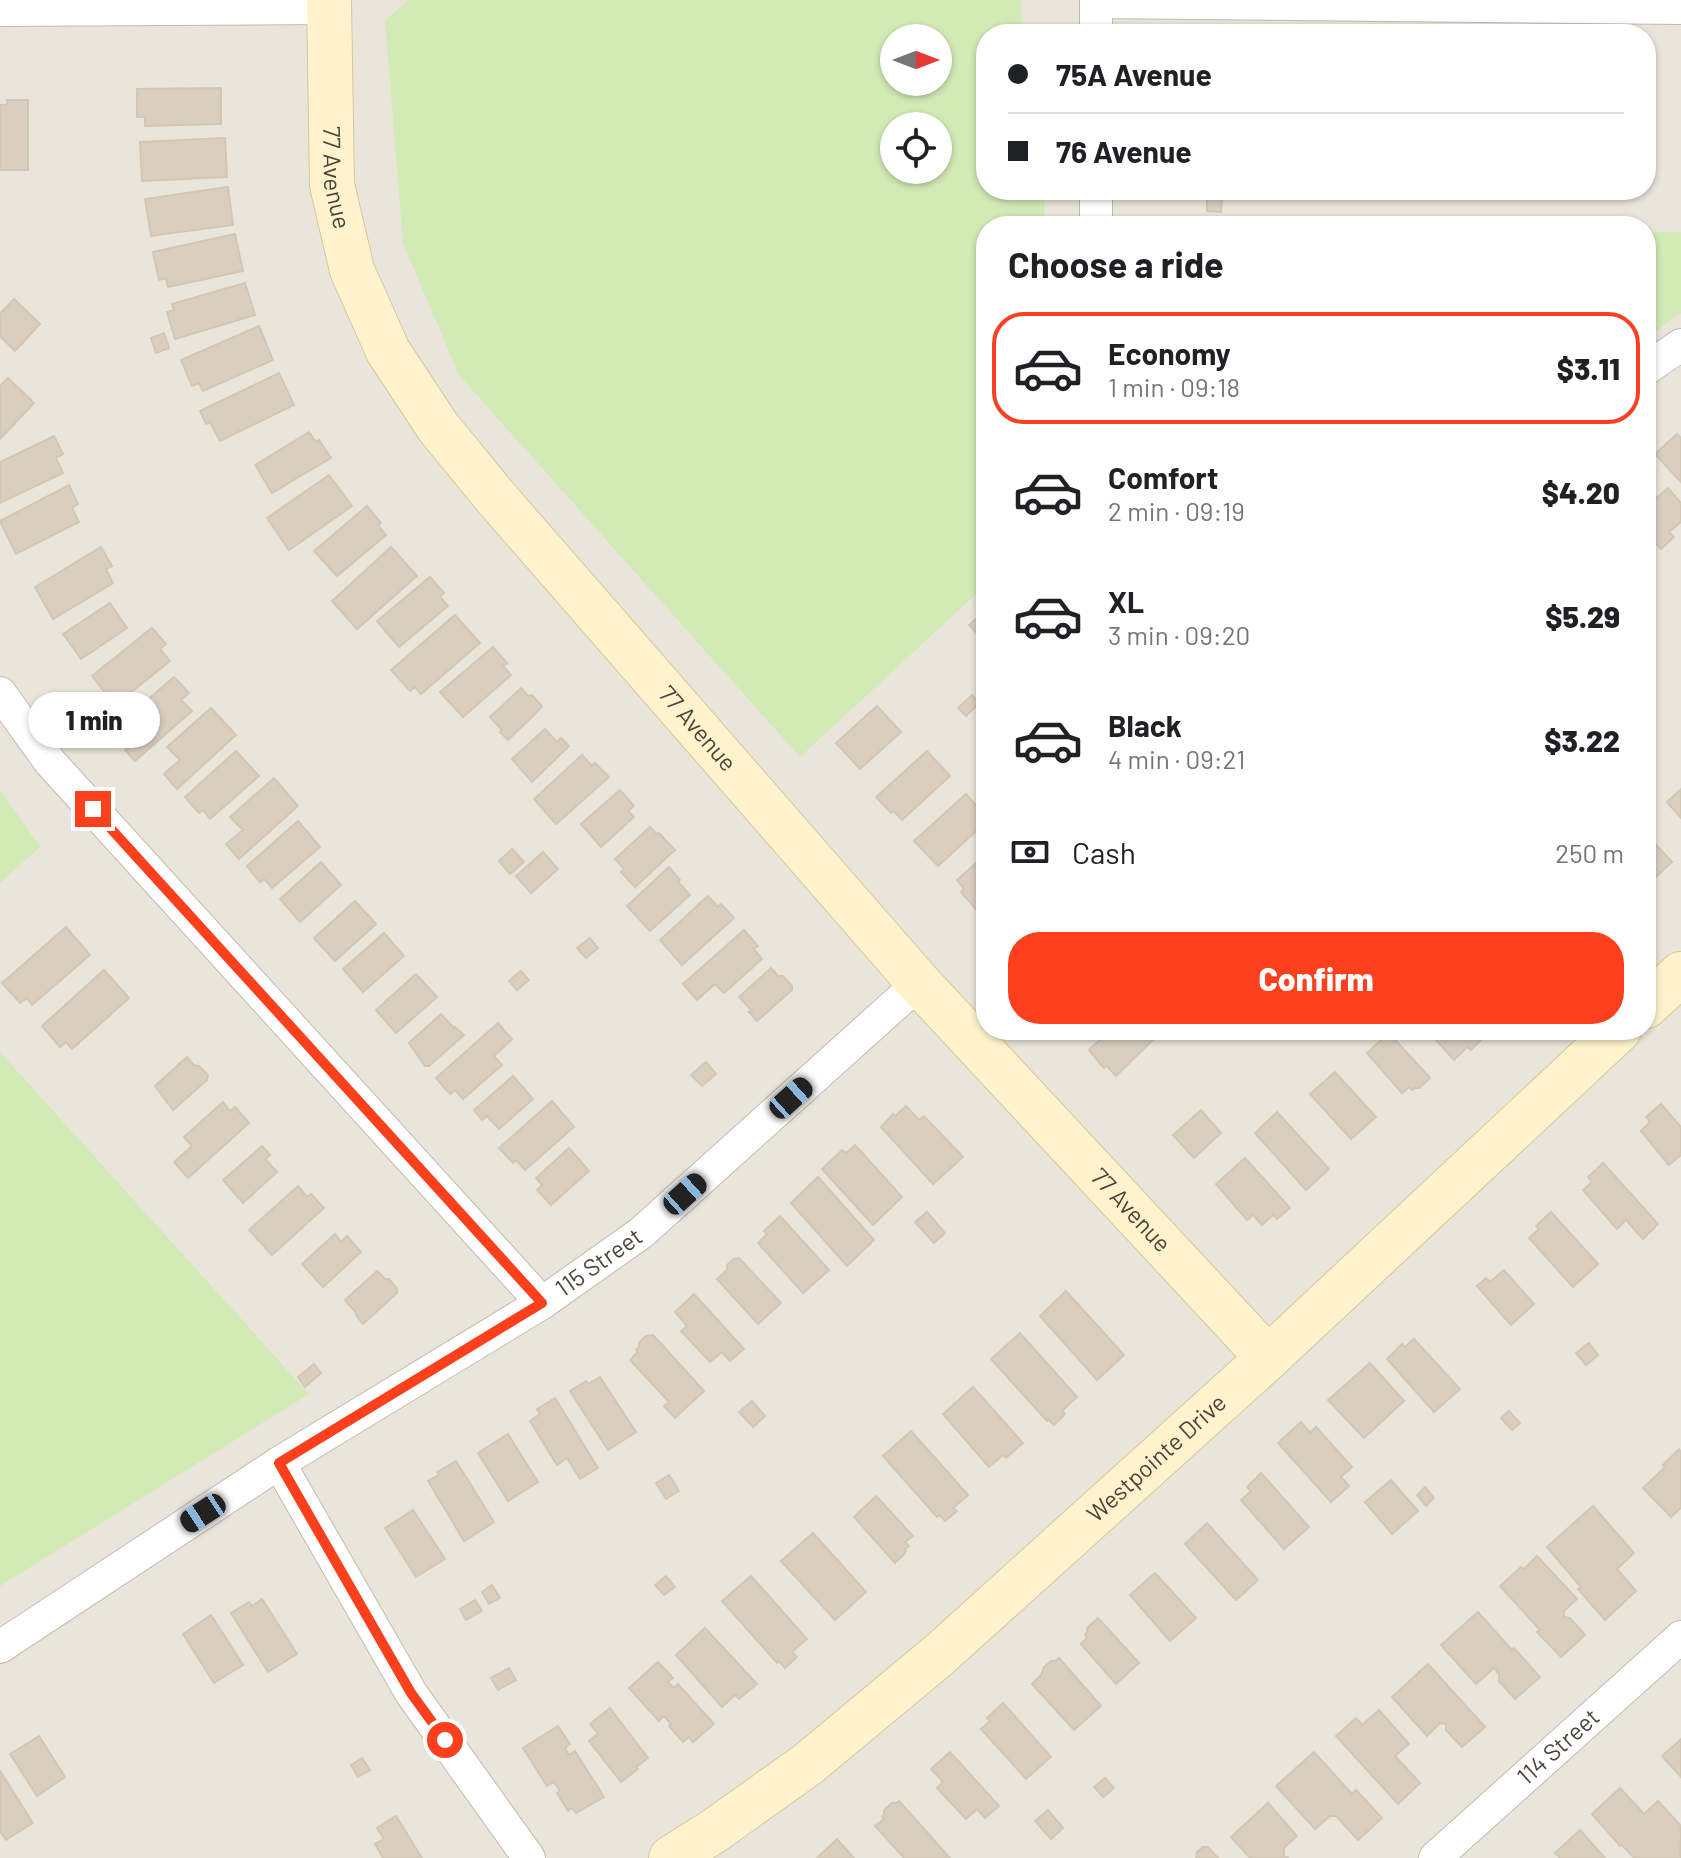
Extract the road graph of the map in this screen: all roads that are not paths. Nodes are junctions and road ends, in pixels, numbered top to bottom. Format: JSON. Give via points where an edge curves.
{"nodes":[{"id":1,"x":329,"y":4,"type":"edge"},
{"id":2,"x":1681,"y":8,"type":"edge"},
{"id":3,"x":0,"y":10,"type":"edge"},
{"id":4,"x":1096,"y":24,"type":"edge"},
{"id":5,"x":1681,"y":345,"type":"edge"},
{"id":6,"x":1656,"y":362,"type":"edge"},
{"id":7,"x":0,"y":693,"type":"edge"},
{"id":8,"x":1681,"y":974,"type":"edge"},
{"id":9,"x":919,"y":983,"type":"junction"},
{"id":10,"x":1656,"y":997,"type":"edge"},
{"id":11,"x":1605,"y":1040,"type":"edge"},
{"id":12,"x":542,"y":1303,"type":"junction"},
{"id":13,"x":1268,"y":1358,"type":"junction"},
{"id":14,"x":279,"y":1463,"type":"junction"},
{"id":15,"x":1681,"y":1637,"type":"edge"},
{"id":16,"x":0,"y":1647,"type":"edge"},
{"id":17,"x":529,"y":1858,"type":"edge"},
{"id":18,"x":671,"y":1858,"type":"edge"},
{"id":19,"x":1435,"y":1858,"type":"edge"}],
"edges":[{"from":1,"to":3,"type":"street"},
{"from":1,"to":9,"type":"street","name":"77 Avenue","via":[[332,185],[352,270],[388,351],[438,427],[497,499]]},
{"from":2,"to":4,"type":"street","via":[[1096,2]]},
{"from":5,"to":6,"type":"street"},
{"from":7,"to":12,"type":"street","via":[[50,762]]},
{"from":8,"to":10,"type":"street"},
{"from":9,"to":12,"type":"street","name":"115 Street","via":[[641,1233]]},
{"from":9,"to":13,"type":"street","name":"77 Avenue"},
{"from":11,"to":13,"type":"street","name":"Westpointe Drive"},
{"from":12,"to":14,"type":"street","name":"115 Street"},
{"from":13,"to":18,"type":"street","name":"Westpointe Drive","via":[[939,1655],[808,1764]]},
{"from":14,"to":16,"type":"street","name":"115 Street"},
{"from":14,"to":17,"type":"street","via":[[411,1693]]},
{"from":15,"to":19,"type":"street","name":"114 Street"}]}
